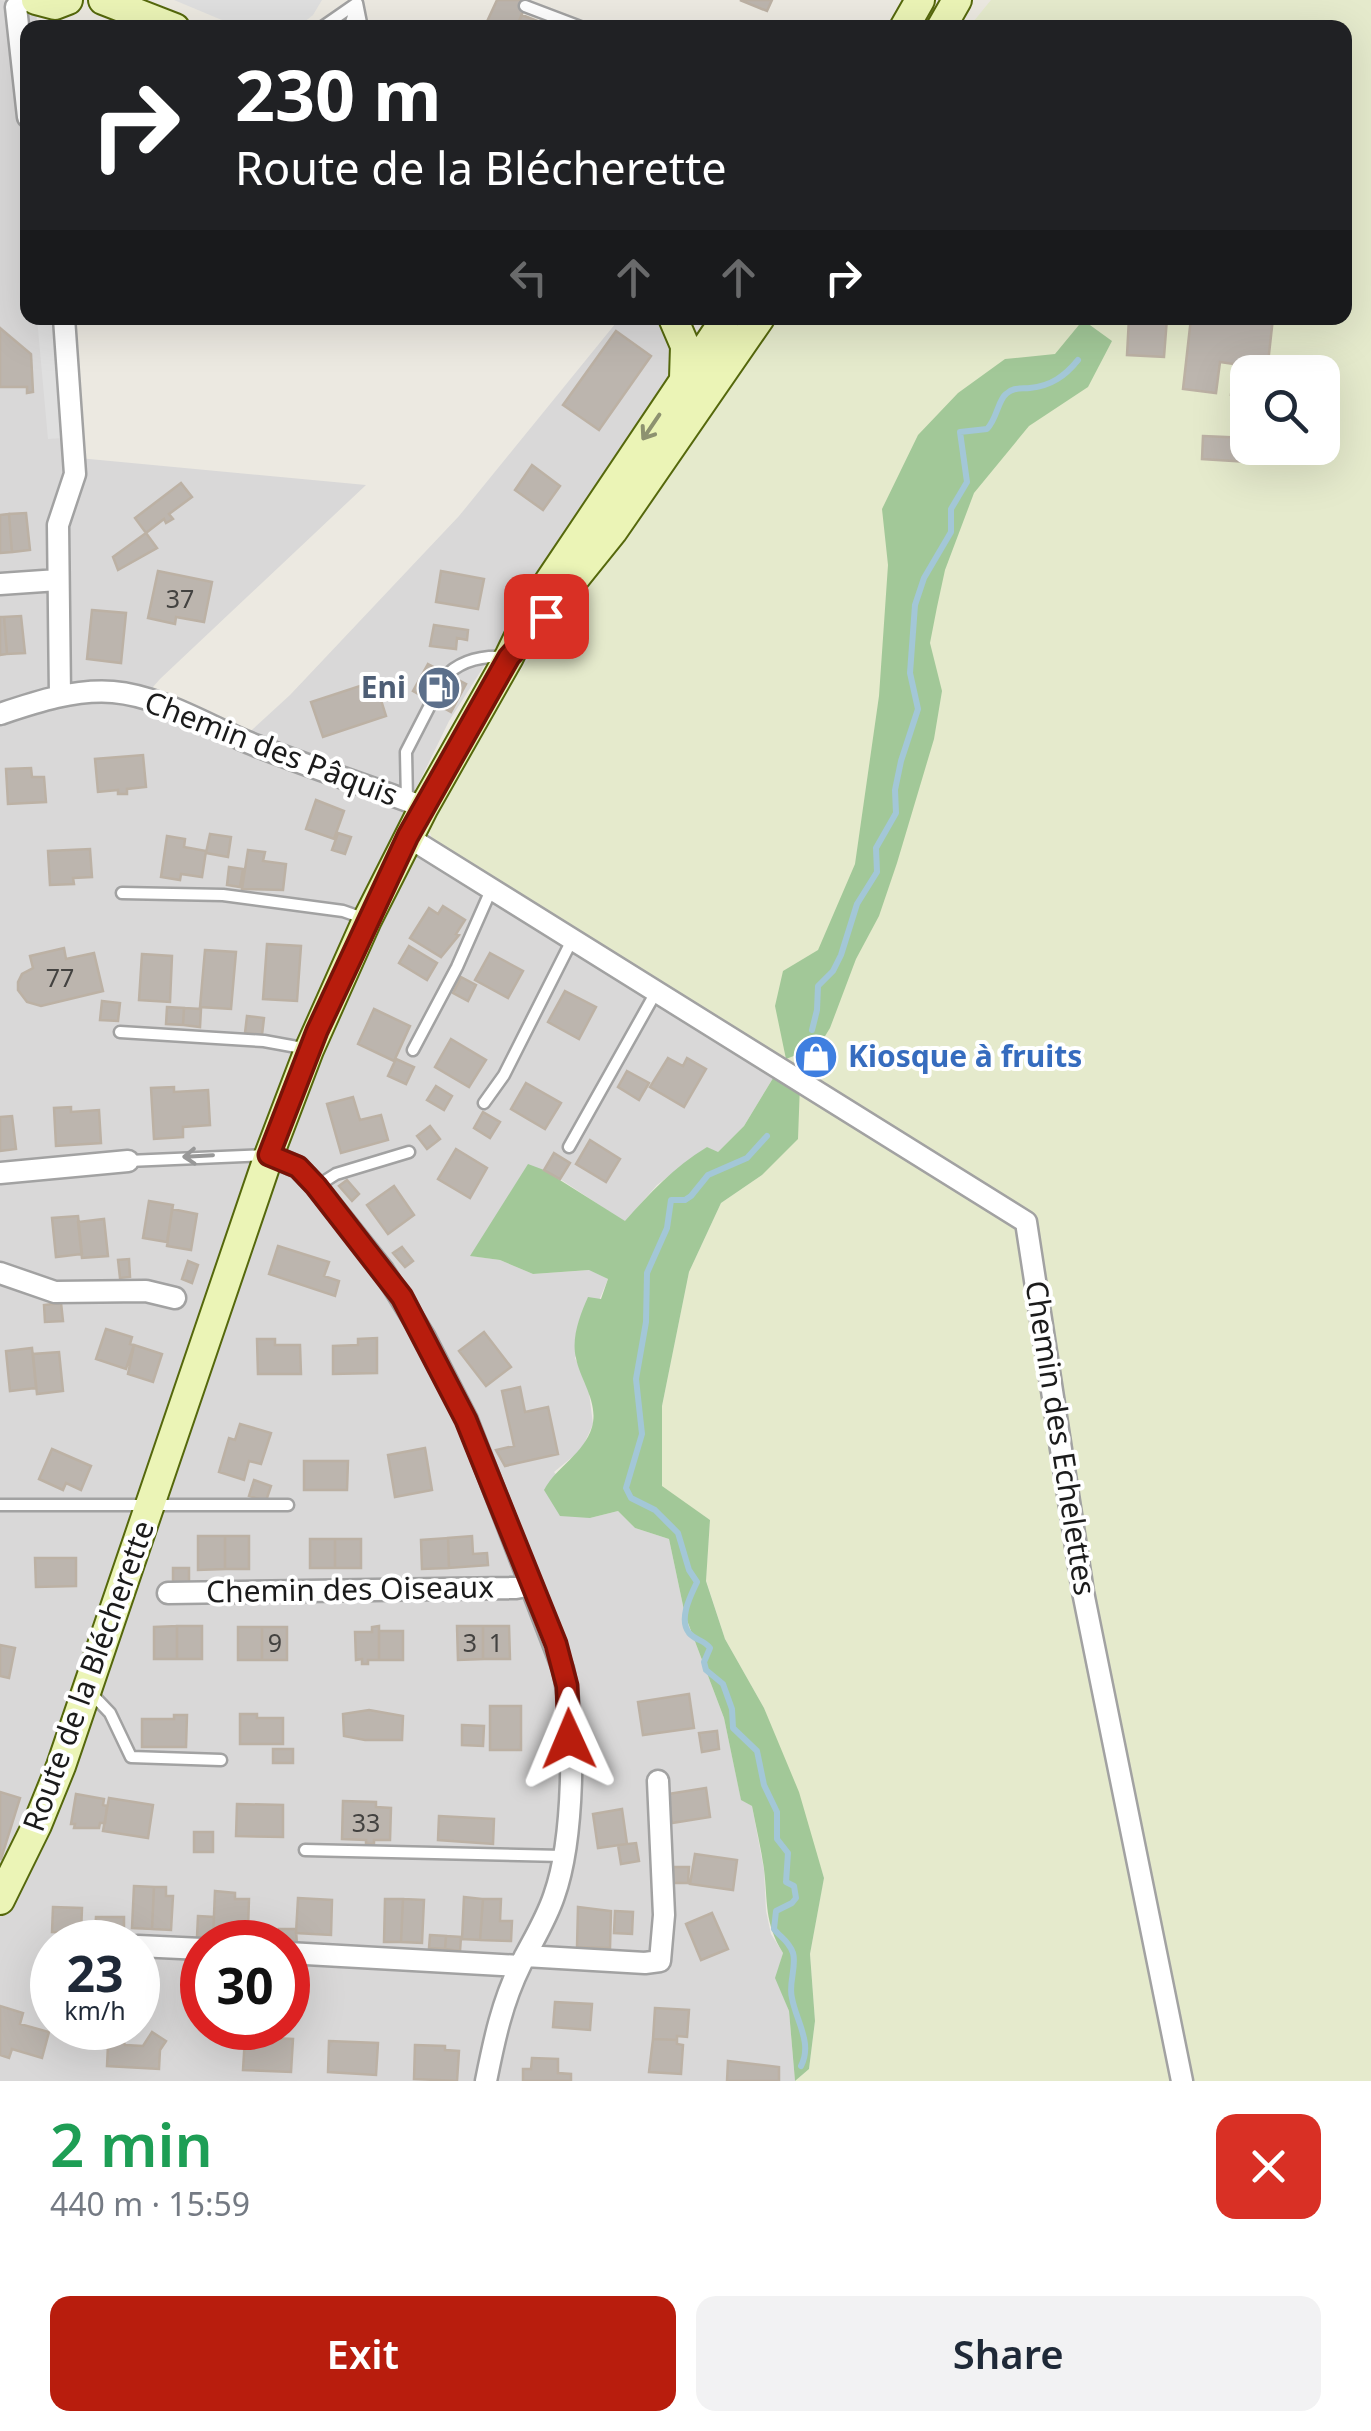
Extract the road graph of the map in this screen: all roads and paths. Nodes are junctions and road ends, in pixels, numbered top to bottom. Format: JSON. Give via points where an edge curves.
{"nodes":[{"id":1,"x":68,"y":0,"type":"edge"},
{"id":2,"x":103,"y":0,"type":"edge"},
{"id":3,"x":358,"y":2,"type":"edge"},
{"id":4,"x":19,"y":3,"type":"edge"},
{"id":5,"x":525,"y":6,"type":"dead end"},
{"id":6,"x":154,"y":20,"type":"edge"},
{"id":7,"x":333,"y":20,"type":"edge"},
{"id":8,"x":562,"y":20,"type":"edge"},
{"id":9,"x":64,"y":325,"type":"edge"},
{"id":10,"x":676,"y":325,"type":"edge"},
{"id":11,"x":732,"y":325,"type":"edge"},
{"id":12,"x":734,"y":325,"type":"edge"},
{"id":13,"x":684,"y":378,"type":"junction"},
{"id":14,"x":58,"y":580,"type":"junction"},
{"id":15,"x":0,"y":584,"type":"edge"},
{"id":16,"x":509,"y":657,"type":"junction"},
{"id":17,"x":60,"y":696,"type":"junction"},
{"id":18,"x":0,"y":714,"type":"edge"},
{"id":19,"x":415,"y":804,"type":"junction"},
{"id":20,"x":408,"y":836,"type":"junction"},
{"id":21,"x":491,"y":889,"type":"junction"},
{"id":22,"x":122,"y":893,"type":"dead end"},
{"id":23,"x":367,"y":920,"type":"junction"},
{"id":24,"x":572,"y":939,"type":"junction"},
{"id":25,"x":656,"y":991,"type":"junction"},
{"id":26,"x":120,"y":1032,"type":"dead end"},
{"id":27,"x":309,"y":1050,"type":"junction"},
{"id":28,"x":412,"y":1050,"type":"dead end"},
{"id":29,"x":484,"y":1103,"type":"dead end"},
{"id":30,"x":569,"y":1146,"type":"dead end"},
{"id":31,"x":409,"y":1152,"type":"dead end"},
{"id":32,"x":269,"y":1155,"type":"junction"},
{"id":33,"x":128,"y":1161,"type":"joint"},
{"id":34,"x":0,"y":1173,"type":"edge"},
{"id":35,"x":316,"y":1186,"type":"junction"},
{"id":36,"x":0,"y":1273,"type":"edge"},
{"id":37,"x":176,"y":1298,"type":"dead end"},
{"id":38,"x":288,"y":1505,"type":"dead end"},
{"id":39,"x":0,"y":1506,"type":"edge"},
{"id":40,"x":150,"y":1506,"type":"junction"},
{"id":41,"x":532,"y":1584,"type":"junction"},
{"id":42,"x":168,"y":1592,"type":"dead end"},
{"id":43,"x":88,"y":1690,"type":"junction"},
{"id":44,"x":221,"y":1760,"type":"dead end"},
{"id":45,"x":658,"y":1780,"type":"dead end"},
{"id":46,"x":305,"y":1850,"type":"dead end"},
{"id":47,"x":564,"y":1856,"type":"junction"},
{"id":48,"x":0,"y":1900,"type":"edge"},
{"id":49,"x":310,"y":1954,"type":"edge"},
{"id":50,"x":522,"y":1961,"type":"junction"},
{"id":51,"x":486,"y":2081,"type":"edge"},
{"id":52,"x":1182,"y":2081,"type":"edge"}],
"edges":[{"from":1,"to":4,"type":"main road"},
{"from":2,"to":6,"type":"main road"},
{"from":3,"to":7,"type":"lane"},
{"from":5,"to":8,"type":"lane"},
{"from":9,"to":14,"type":"street","via":[[75,474],[58,525]]},
{"from":10,"to":13,"type":"main road"},
{"from":11,"to":13,"type":"main road","name":"Route de la Blécherette"},
{"from":12,"to":16,"type":"main road","name":"Route de la Blécherette","via":[[613,531]]},
{"from":13,"to":16,"type":"main road","name":"Route de la Blécherette","one_way":true,"via":[[536,600]]},
{"from":14,"to":15,"type":"street"},
{"from":14,"to":17,"type":"street"},
{"from":16,"to":19,"type":"main road","name":"Route de la Blécherette"},
{"from":16,"to":19,"type":"lane","via":[[468,661],[444,678],[406,752]]},
{"from":17,"to":18,"type":"street","name":"Chemin des Pâquis"},
{"from":17,"to":19,"type":"street","name":"Chemin des Pâquis","via":[[109,692],[156,703]]},
{"from":19,"to":20,"type":"main road","name":"Route de la Blécherette"},
{"from":20,"to":21,"type":"street","name":"Chemin des Echelettes"},
{"from":20,"to":23,"type":"main road","name":"Route de la Blécherette"},
{"from":21,"to":24,"type":"street","name":"Chemin des Echelettes"},
{"from":21,"to":28,"type":"lane"},
{"from":22,"to":23,"type":"lane","via":[[223,895]]},
{"from":23,"to":27,"type":"main road","name":"Route de la Blécherette"},
{"from":24,"to":25,"type":"street","name":"Chemin des Echelettes"},
{"from":24,"to":29,"type":"lane"},
{"from":25,"to":30,"type":"lane"},
{"from":25,"to":52,"type":"street","name":"Chemin des Echelettes","via":[[1026,1222],[1083,1592]]},
{"from":26,"to":27,"type":"lane"},
{"from":27,"to":32,"type":"main road","name":"Route de la Blécherette"},
{"from":31,"to":35,"type":"lane"},
{"from":32,"to":33,"type":"lane","one_way":true},
{"from":32,"to":35,"type":"street","via":[[298,1167]]},
{"from":32,"to":40,"type":"main road","name":"Route de la Blécherette"},
{"from":33,"to":34,"type":"street"},
{"from":35,"to":41,"type":"street","via":[[383,1270],[424,1336]]},
{"from":36,"to":37,"type":"street","via":[[55,1292],[146,1290]]},
{"from":38,"to":40,"type":"lane","name":"Route de la Blécherette"},
{"from":39,"to":40,"type":"lane","name":"Route de la Blécherette"},
{"from":40,"to":43,"type":"main road","name":"Route de la Blécherette"},
{"from":41,"to":42,"type":"street","name":"Chemin des Oiseaux","via":[[398,1592]]},
{"from":41,"to":47,"type":"street","via":[[567,1686]]},
{"from":43,"to":44,"type":"lane","via":[[110,1713],[131,1757]]},
{"from":43,"to":48,"type":"main road","name":"Route de la Blécherette","via":[[37,1825]]},
{"from":45,"to":50,"type":"street","via":[[660,1961]]},
{"from":46,"to":47,"type":"lane"},
{"from":47,"to":50,"type":"street","via":[[554,1896]]},
{"from":49,"to":50,"type":"street"},
{"from":50,"to":51,"type":"street"}]}
